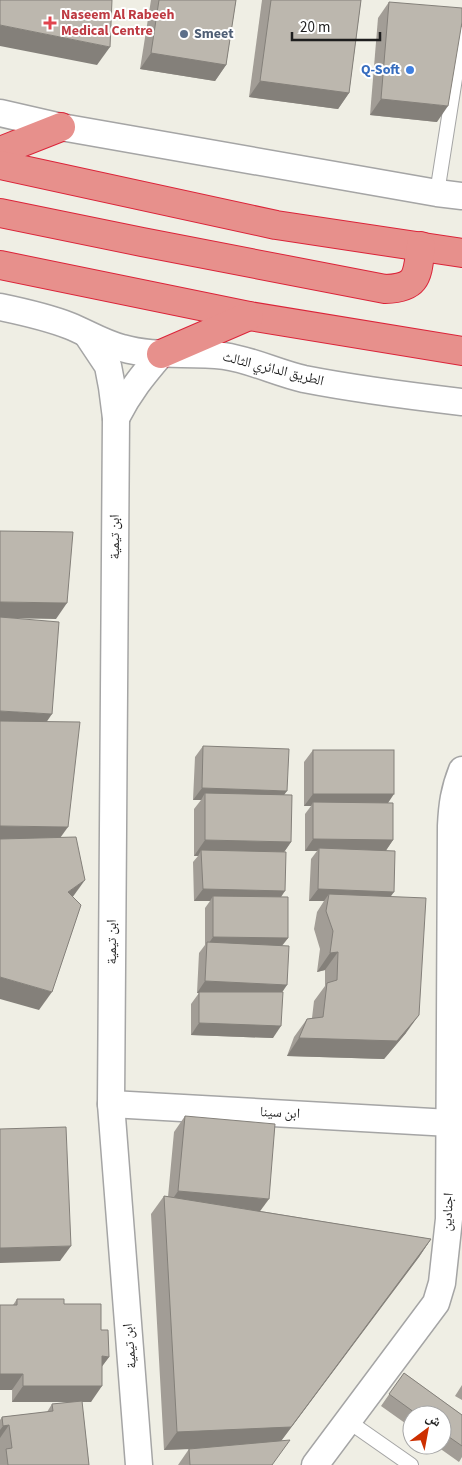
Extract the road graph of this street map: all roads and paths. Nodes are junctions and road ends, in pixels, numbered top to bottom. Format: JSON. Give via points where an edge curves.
{"nodes":[{"id":1,"x":462,"y":34,"type":"edge"},
{"id":2,"x":0,"y":113,"type":"edge"},
{"id":3,"x":61,"y":127,"type":"junction"},
{"id":4,"x":0,"y":151,"type":"edge"},
{"id":5,"x":0,"y":165,"type":"edge"},
{"id":6,"x":449,"y":195,"type":"edge"},
{"id":7,"x":0,"y":213,"type":"edge"},
{"id":8,"x":421,"y":246,"type":"junction"},
{"id":9,"x":462,"y":252,"type":"edge"},
{"id":10,"x":0,"y":265,"type":"edge"},
{"id":11,"x":0,"y":307,"type":"edge"},
{"id":12,"x":249,"y":316,"type":"junction"},
{"id":13,"x":88,"y":336,"type":"junction"},
{"id":14,"x":462,"y":350,"type":"edge"},
{"id":15,"x":161,"y":354,"type":"junction"},
{"id":16,"x":462,"y":402,"type":"edge"},
{"id":17,"x":116,"y":418,"type":"junction"},
{"id":18,"x":462,"y":770,"type":"edge"},
{"id":19,"x":111,"y":1104,"type":"junction"},
{"id":20,"x":450,"y":1122,"type":"junction"},
{"id":21,"x":456,"y":1220,"type":"edge"},
{"id":22,"x":348,"y":1421,"type":"junction"},
{"id":23,"x":140,"y":1465,"type":"edge"},
{"id":24,"x":315,"y":1465,"type":"edge"},
{"id":25,"x":411,"y":1465,"type":"edge"}],
"edges":[{"from":1,"to":6,"type":"lane"},
{"from":2,"to":3,"type":"street"},
{"from":3,"to":4,"type":"highway"},
{"from":3,"to":6,"type":"street"},
{"from":5,"to":8,"type":"highway","via":[[276,225]]},
{"from":7,"to":8,"type":"highway","via":[[385,288],[402,287],[414,279]]},
{"from":8,"to":9,"type":"highway"},
{"from":10,"to":12,"type":"highway"},
{"from":11,"to":13,"type":"street","name":"الطريق الدائري الثالث","via":[[56,321]]},
{"from":12,"to":14,"type":"highway"},
{"from":12,"to":15,"type":"highway"},
{"from":13,"to":15,"type":"street","name":"الطريق الدائري الثالث","via":[[124,349]]},
{"from":13,"to":17,"type":"street","name":"ابن تيمية","via":[[108,366]]},
{"from":15,"to":16,"type":"street","name":"الطريق الدائري الثالث","via":[[224,356],[304,379]]},
{"from":15,"to":17,"type":"street","name":"ابن تيمية","via":[[136,382]]},
{"from":17,"to":19,"type":"street","name":"ابن تيمية"},
{"from":18,"to":20,"type":"street","name":"اجنادين","via":[[455,788],[451,826]]},
{"from":19,"to":20,"type":"street","name":"ابن سينا"},
{"from":19,"to":23,"type":"street","name":"ابن تيمية"},
{"from":20,"to":21,"type":"street","name":"اجنادين"},
{"from":21,"to":22,"type":"street","name":"اجنادين","via":[[436,1303]]},
{"from":22,"to":24,"type":"street","name":"اجنادين"},
{"from":22,"to":25,"type":"lane"}]}
